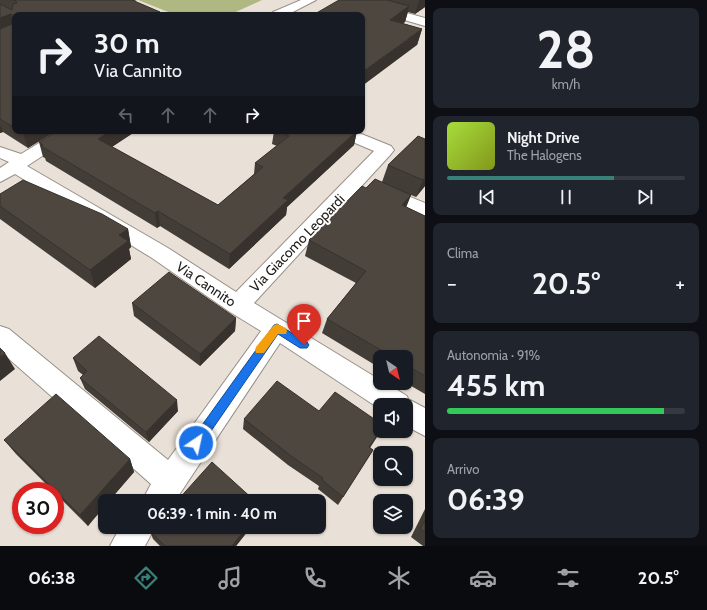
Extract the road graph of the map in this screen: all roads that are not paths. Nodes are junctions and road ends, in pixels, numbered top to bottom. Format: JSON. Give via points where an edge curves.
{"nodes":[{"id":1,"x":310,"y":0,"type":"edge"},
{"id":2,"x":348,"y":0,"type":"edge"},
{"id":3,"x":284,"y":12,"type":"edge"},
{"id":4,"x":425,"y":22,"type":"edge"},
{"id":5,"x":64,"y":134,"type":"edge"},
{"id":6,"x":347,"y":134,"type":"edge"},
{"id":7,"x":9,"y":164,"type":"edge"},
{"id":8,"x":357,"y":180,"type":"junction"},
{"id":9,"x":425,"y":211,"type":"edge"},
{"id":10,"x":238,"y":305,"type":"junction"},
{"id":11,"x":277,"y":328,"type":"junction"},
{"id":12,"x":0,"y":336,"type":"edge"},
{"id":13,"x":386,"y":398,"type":"edge"},
{"id":14,"x":413,"y":415,"type":"edge"},
{"id":15,"x":425,"y":423,"type":"edge"},
{"id":16,"x":163,"y":491,"type":"edge"},
{"id":17,"x":134,"y":534,"type":"edge"},
{"id":18,"x":126,"y":546,"type":"edge"}],
"edges":[{"from":1,"to":3,"type":"street"},
{"from":2,"to":4,"type":"street"},
{"from":5,"to":7,"type":"street"},
{"from":6,"to":8,"type":"street","name":"Via Giacomo Leopardi","via":[[385,150]]},
{"from":7,"to":10,"type":"street","name":"Via Cannito","via":[[160,253]]},
{"from":8,"to":9,"type":"street"},
{"from":8,"to":10,"type":"street","name":"Via Giacomo Leopardi"},
{"from":10,"to":11,"type":"street","name":"Via Cannito"},
{"from":11,"to":13,"type":"street","name":"Via Cannito"},
{"from":11,"to":16,"type":"street"},
{"from":12,"to":16,"type":"street"},
{"from":14,"to":15,"type":"street"},
{"from":17,"to":18,"type":"street"}]}
